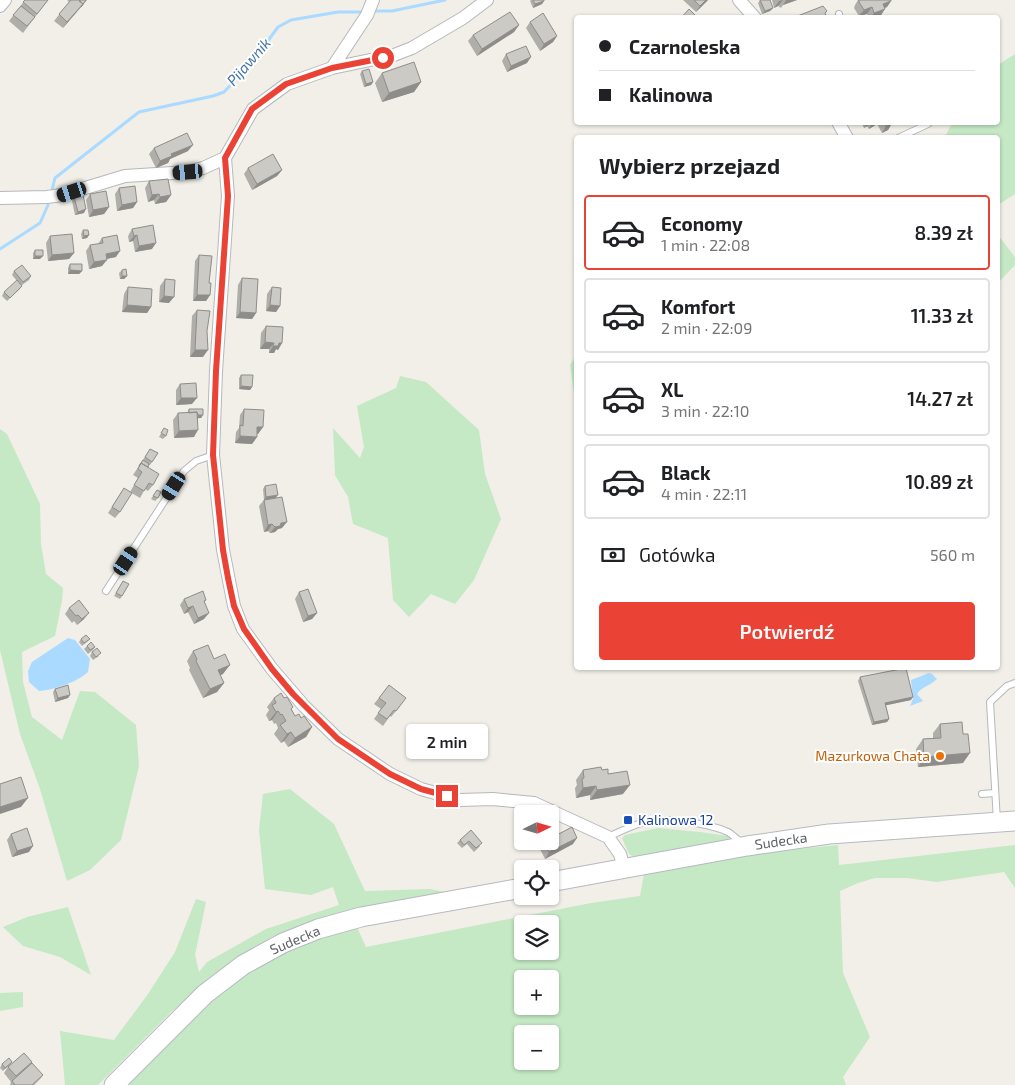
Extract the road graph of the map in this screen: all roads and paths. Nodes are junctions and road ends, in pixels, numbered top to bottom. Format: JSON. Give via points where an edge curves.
{"nodes":[{"id":1,"x":5,"y":0,"type":"edge"},
{"id":2,"x":487,"y":0,"type":"edge"},
{"id":3,"x":740,"y":0,"type":"edge"},
{"id":4,"x":372,"y":1,"type":"edge"},
{"id":5,"x":0,"y":6,"type":"edge"},
{"id":6,"x":752,"y":15,"type":"edge"},
{"id":7,"x":332,"y":68,"type":"junction"},
{"id":8,"x":926,"y":125,"type":"edge"},
{"id":9,"x":904,"y":135,"type":"edge"},
{"id":10,"x":225,"y":158,"type":"junction"},
{"id":11,"x":0,"y":198,"type":"edge"},
{"id":12,"x":213,"y":455,"type":"junction"},
{"id":13,"x":106,"y":591,"type":"dead end"},
{"id":14,"x":1015,"y":683,"type":"edge"},
{"id":15,"x":994,"y":793,"type":"junction"},
{"id":16,"x":982,"y":794,"type":"dead end"},
{"id":17,"x":1006,"y":822,"type":"edge"},
{"id":18,"x":608,"y":837,"type":"junction"},
{"id":19,"x":746,"y":846,"type":"junction"},
{"id":20,"x":624,"y":868,"type":"junction"},
{"id":21,"x":559,"y":880,"type":"edge"},
{"id":22,"x":514,"y":889,"type":"edge"},
{"id":23,"x":114,"y":1085,"type":"edge"}],
"edges":[{"from":1,"to":5,"type":"street"},
{"from":2,"to":7,"type":"street","via":[[412,48]]},
{"from":3,"to":6,"type":"street"},
{"from":4,"to":7,"type":"street","via":[[367,16]]},
{"from":7,"to":10,"type":"street","via":[[286,84],[252,109]]},
{"from":8,"to":9,"type":"lane"},
{"from":10,"to":11,"type":"street","via":[[188,172],[124,176],[62,195]]},
{"from":10,"to":12,"type":"street","via":[[228,196]]},
{"from":12,"to":13,"type":"lane","via":[[196,460],[184,471]]},
{"from":12,"to":18,"type":"street","via":[[223,550],[234,606],[260,653],[310,712],[338,739],[390,774],[421,789],[460,800],[534,803]]},
{"from":14,"to":15,"type":"lane","via":[[990,702]]},
{"from":15,"to":16,"type":"lane"},
{"from":15,"to":17,"type":"lane"},
{"from":17,"to":19,"type":"main road","name":"Sudecka","via":[[829,834]]},
{"from":18,"to":19,"type":"lane","via":[[645,822],[660,820],[718,828]]},
{"from":18,"to":20,"type":"street","via":[[620,854]]},
{"from":19,"to":20,"type":"main road","name":"Sudecka"},
{"from":20,"to":21,"type":"main road","name":"Sudecka"},
{"from":22,"to":23,"type":"main road","name":"Sudecka","via":[[361,917],[283,943],[243,966],[205,994]]}]}
